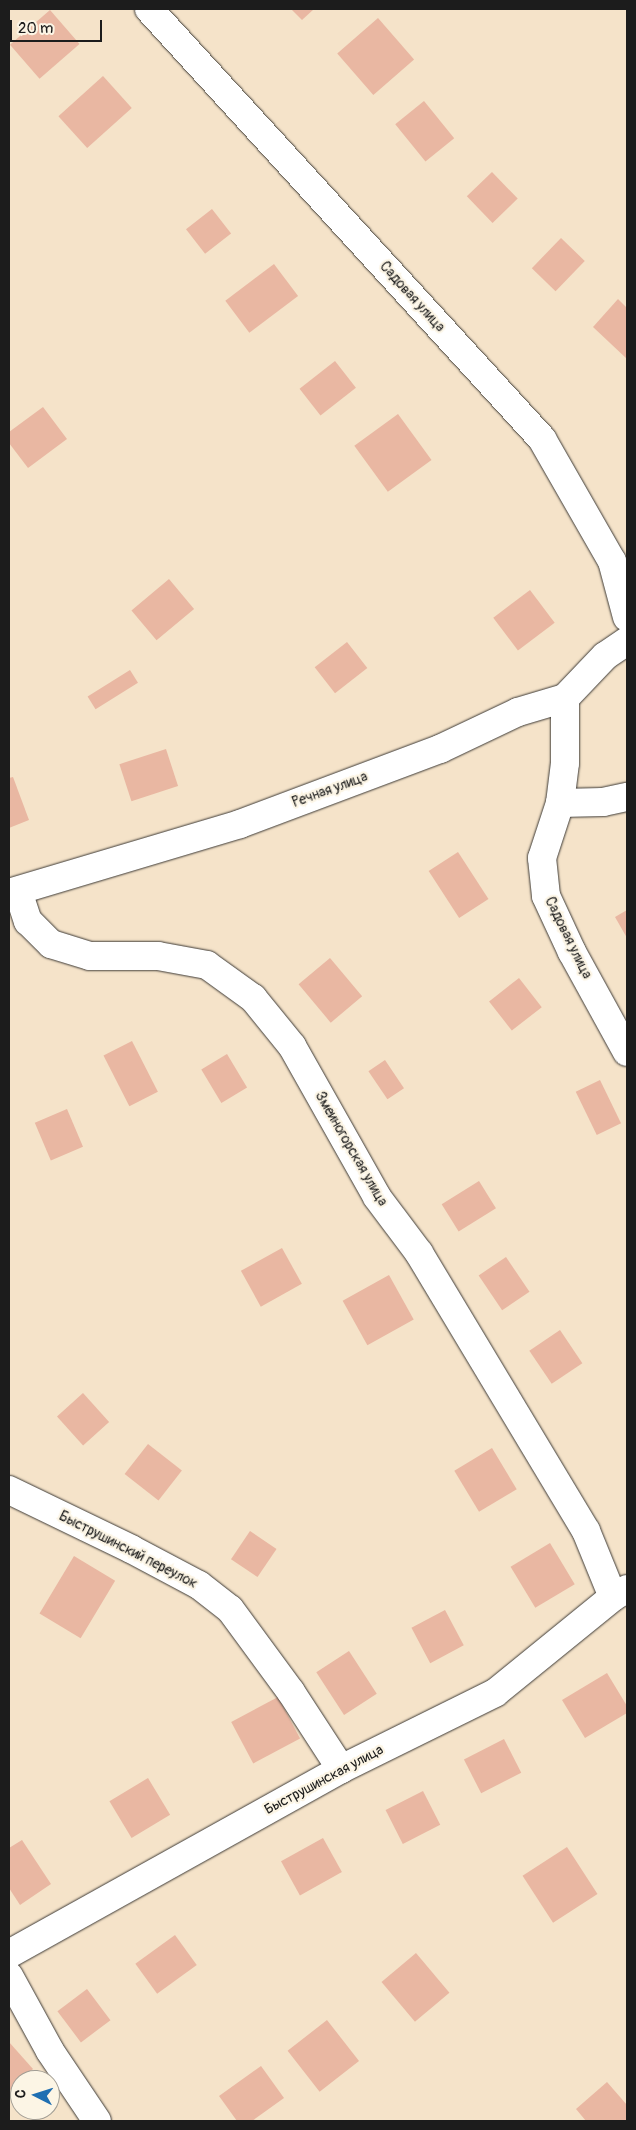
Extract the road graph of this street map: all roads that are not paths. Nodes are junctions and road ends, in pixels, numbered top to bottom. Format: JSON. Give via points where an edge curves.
{"nodes":[{"id":1,"x":149,"y":9,"type":"edge"},
{"id":2,"x":627,"y":617,"type":"edge"},
{"id":3,"x":627,"y":642,"type":"edge"},
{"id":4,"x":565,"y":698,"type":"junction"},
{"id":5,"x":627,"y":797,"type":"edge"},
{"id":6,"x":560,"y":803,"type":"junction"},
{"id":7,"x":13,"y":892,"type":"edge"},
{"id":8,"x":627,"y":1052,"type":"edge"},
{"id":9,"x":9,"y":1490,"type":"edge"},
{"id":10,"x":620,"y":1593,"type":"edge"},
{"id":11,"x":341,"y":1769,"type":"junction"},
{"id":12,"x":9,"y":1954,"type":"edge"},
{"id":13,"x":9,"y":1976,"type":"edge"},
{"id":14,"x":97,"y":2121,"type":"edge"}],
"edges":[{"from":1,"to":2,"type":"street","name":"Садовая улица","via":[[542,439],[612,561]]},
{"from":3,"to":4,"type":"street","name":"Речная улица","via":[[605,656]]},
{"from":4,"to":6,"type":"street","name":"Садовая улица","via":[[565,763]]},
{"from":4,"to":7,"type":"street","name":"Речная улица","via":[[518,712],[440,750],[240,824]]},
{"from":5,"to":6,"type":"street","via":[[602,802]]},
{"from":6,"to":8,"type":"street","name":"Садовая улица","via":[[542,858],[546,896],[572,952]]},
{"from":7,"to":10,"type":"street","name":"Змеиногорская улица","via":[[28,921],[50,944],[90,956],[158,956],[207,965],[252,998],[292,1046],[377,1197],[419,1253]]},
{"from":9,"to":11,"type":"street","name":"Быструшинский переулок","via":[[199,1585],[230,1608],[291,1692]]},
{"from":10,"to":11,"type":"street","name":"Быструшинская улица","via":[[495,1693]]},
{"from":11,"to":12,"type":"street","name":"Быструшинская улица"},
{"from":13,"to":14,"type":"street","via":[[50,2051]]}]}
